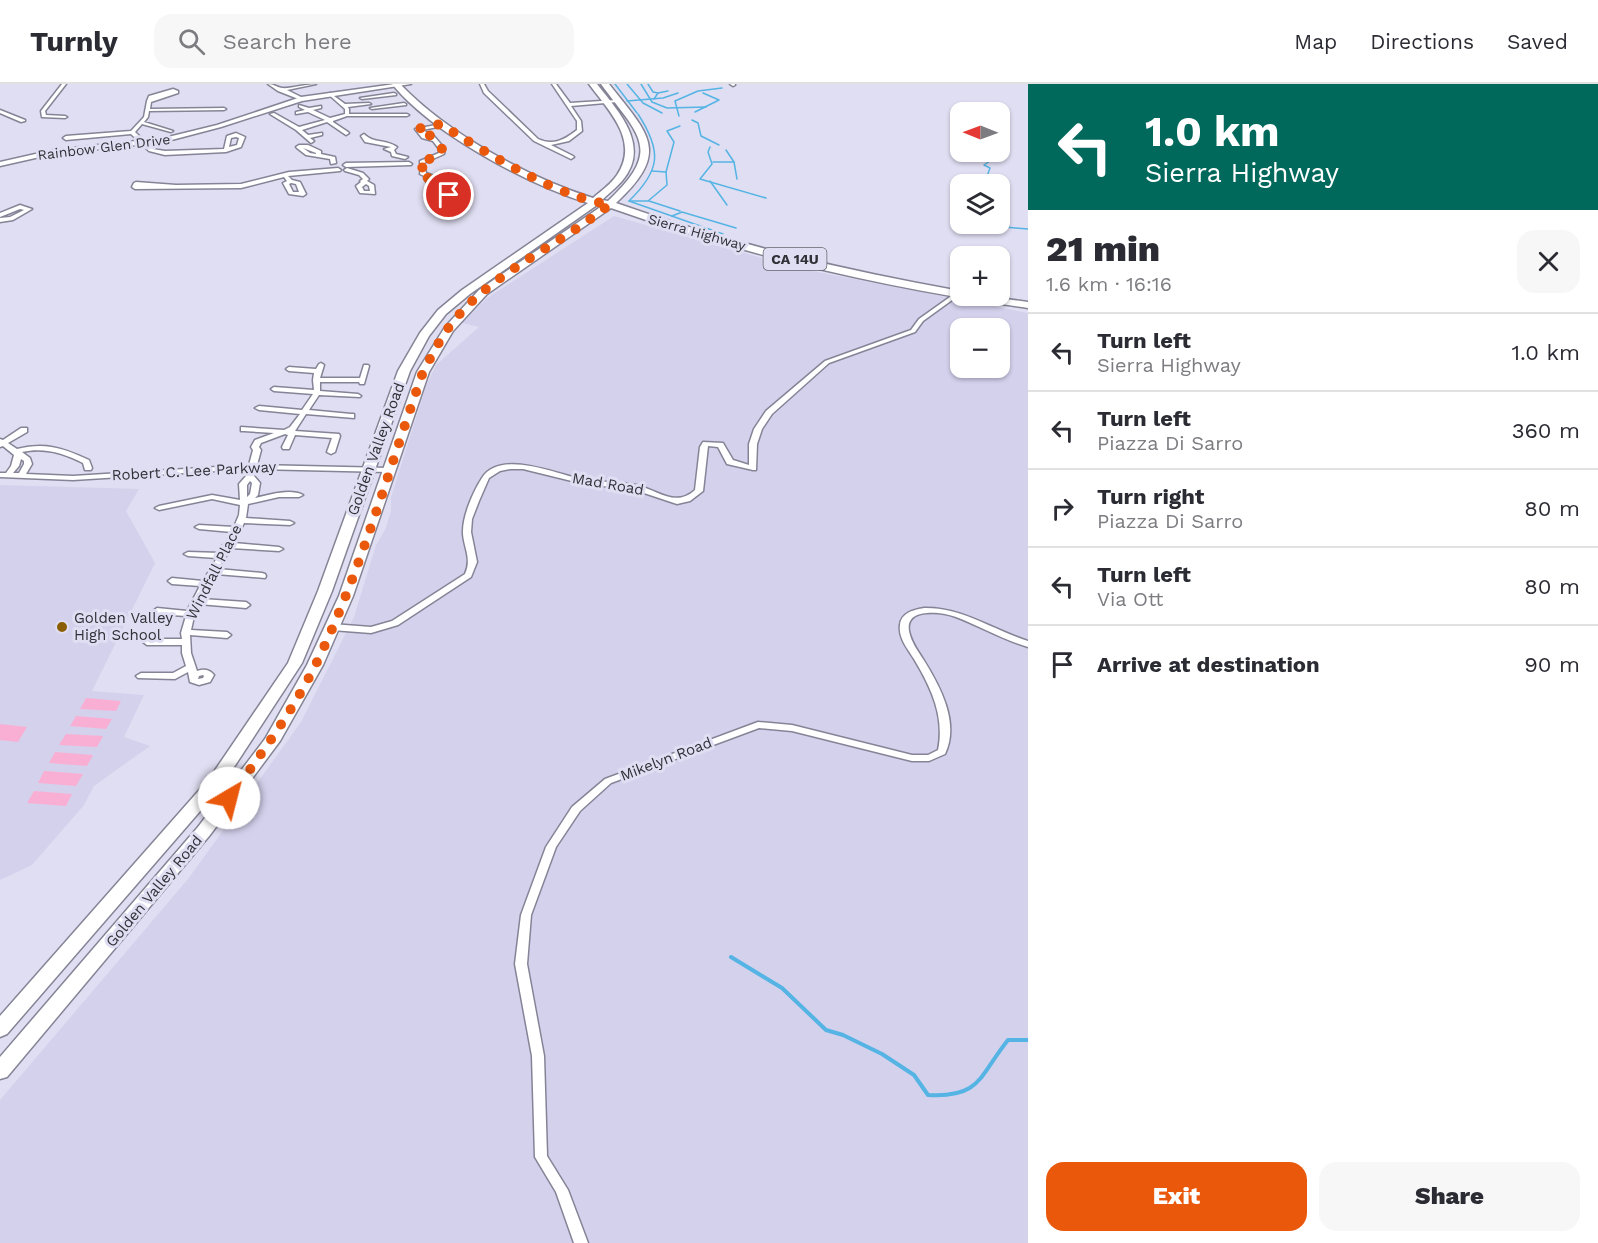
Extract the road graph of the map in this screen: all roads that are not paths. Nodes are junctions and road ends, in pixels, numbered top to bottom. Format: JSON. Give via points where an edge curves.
{"nodes":[{"id":1,"x":64,"y":84,"type":"edge"},
{"id":2,"x":270,"y":84,"type":"edge"},
{"id":3,"x":314,"y":84,"type":"edge"},
{"id":4,"x":407,"y":84,"type":"edge"},
{"id":5,"x":482,"y":84,"type":"edge"},
{"id":6,"x":554,"y":84,"type":"edge"},
{"id":7,"x":593,"y":84,"type":"edge"},
{"id":8,"x":605,"y":84,"type":"edge"},
{"id":9,"x":396,"y":88,"type":"edge"},
{"id":10,"x":280,"y":90,"type":"junction"},
{"id":11,"x":358,"y":93,"type":"dead end"},
{"id":12,"x":330,"y":94,"type":"junction"},
{"id":13,"x":362,"y":98,"type":"junction"},
{"id":14,"x":149,"y":101,"type":"junction"},
{"id":15,"x":617,"y":101,"type":"junction"},
{"id":16,"x":606,"y":102,"type":"junction"},
{"id":17,"x":301,"y":103,"type":"junction"},
{"id":18,"x":404,"y":104,"type":"dead end"},
{"id":19,"x":568,"y":105,"type":"junction"},
{"id":20,"x":344,"y":106,"type":"junction"},
{"id":21,"x":319,"y":107,"type":"dead end"},
{"id":22,"x":372,"y":107,"type":"junction"},
{"id":23,"x":224,"y":109,"type":"dead end"},
{"id":24,"x":147,"y":110,"type":"junction"},
{"id":25,"x":310,"y":110,"type":"junction"},
{"id":26,"x":0,"y":111,"type":"edge"},
{"id":27,"x":298,"y":113,"type":"dead end"},
{"id":28,"x":272,"y":114,"type":"dead end"},
{"id":29,"x":347,"y":115,"type":"junction"},
{"id":30,"x":292,"y":116,"type":"dead end"},
{"id":31,"x":407,"y":116,"type":"dead end"},
{"id":32,"x":65,"y":117,"type":"dead end"},
{"id":33,"x":371,"y":117,"type":"junction"},
{"id":34,"x":280,"y":119,"type":"junction"},
{"id":35,"x":23,"y":121,"type":"dead end"},
{"id":36,"x":270,"y":122,"type":"dead end"},
{"id":37,"x":330,"y":122,"type":"junction"},
{"id":38,"x":142,"y":123,"type":"junction"},
{"id":39,"x":359,"y":124,"type":"dead end"},
{"id":40,"x":441,"y":124,"type":"junction"},
{"id":41,"x":350,"y":127,"type":"dead end"},
{"id":42,"x":298,"y":129,"type":"junction"},
{"id":43,"x":339,"y":129,"type":"junction"},
{"id":44,"x":171,"y":131,"type":"dead end"},
{"id":45,"x":132,"y":132,"type":"junction"},
{"id":46,"x":346,"y":133,"type":"dead end"},
{"id":47,"x":320,"y":134,"type":"dead end"},
{"id":48,"x":66,"y":138,"type":"dead end"},
{"id":49,"x":292,"y":138,"type":"dead end"},
{"id":50,"x":308,"y":138,"type":"junction"},
{"id":51,"x":376,"y":142,"type":"dead end"},
{"id":52,"x":143,"y":143,"type":"junction"},
{"id":53,"x":546,"y":145,"type":"junction"},
{"id":54,"x":226,"y":150,"type":"dead end"},
{"id":55,"x":319,"y":155,"type":"dead end"},
{"id":56,"x":571,"y":157,"type":"dead end"},
{"id":57,"x":408,"y":161,"type":"junction"},
{"id":58,"x":0,"y":164,"type":"edge"},
{"id":59,"x":420,"y":164,"type":"junction"},
{"id":60,"x":336,"y":166,"type":"junction"},
{"id":61,"x":349,"y":169,"type":"junction"},
{"id":62,"x":285,"y":175,"type":"junction"},
{"id":63,"x":290,"y":181,"type":"dead end"},
{"id":64,"x":363,"y":182,"type":"dead end"},
{"id":65,"x":176,"y":186,"type":"junction"},
{"id":66,"x":437,"y":186,"type":"dead end"},
{"id":67,"x":602,"y":202,"type":"junction"},
{"id":68,"x":0,"y":215,"type":"edge"},
{"id":69,"x":0,"y":220,"type":"edge"},
{"id":70,"x":950,"y":293,"type":"edge"},
{"id":71,"x":950,"y":302,"type":"edge"},
{"id":72,"x":1010,"y":302,"type":"edge"},
{"id":73,"x":1028,"y":305,"type":"edge"},
{"id":74,"x":366,"y":366,"type":"dead end"},
{"id":75,"x":289,"y":369,"type":"dead end"},
{"id":76,"x":316,"y":380,"type":"junction"},
{"id":77,"x":274,"y":389,"type":"dead end"},
{"id":78,"x":317,"y":392,"type":"junction"},
{"id":79,"x":358,"y":396,"type":"dead end"},
{"id":80,"x":259,"y":408,"type":"dead end"},
{"id":81,"x":305,"y":412,"type":"junction"},
{"id":82,"x":351,"y":416,"type":"dead end"},
{"id":83,"x":244,"y":429,"type":"dead end"},
{"id":84,"x":24,"y":430,"type":"dead end"},
{"id":85,"x":288,"y":434,"type":"junction"},
{"id":86,"x":1,"y":442,"type":"edge"},
{"id":87,"x":286,"y":447,"type":"dead end"},
{"id":88,"x":19,"y":452,"type":"junction"},
{"id":89,"x":331,"y":452,"type":"dead end"},
{"id":90,"x":250,"y":467,"type":"junction"},
{"id":91,"x":88,"y":468,"type":"dead end"},
{"id":92,"x":368,"y":468,"type":"junction"},
{"id":93,"x":388,"y":470,"type":"junction"},
{"id":94,"x":4,"y":475,"type":"edge"},
{"id":95,"x":21,"y":476,"type":"junction"},
{"id":96,"x":299,"y":495,"type":"dead end"},
{"id":97,"x":244,"y":502,"type":"junction"},
{"id":98,"x":159,"y":508,"type":"dead end"},
{"id":99,"x":241,"y":519,"type":"junction"},
{"id":100,"x":290,"y":523,"type":"dead end"},
{"id":101,"x":199,"y":527,"type":"dead end"},
{"id":102,"x":235,"y":530,"type":"junction"},
{"id":103,"x":227,"y":545,"type":"junction"},
{"id":104,"x":279,"y":549,"type":"dead end"},
{"id":105,"x":188,"y":554,"type":"dead end"},
{"id":106,"x":221,"y":556,"type":"junction"},
{"id":107,"x":213,"y":571,"type":"junction"},
{"id":108,"x":262,"y":576,"type":"dead end"},
{"id":109,"x":172,"y":581,"type":"dead end"},
{"id":110,"x":205,"y":584,"type":"junction"},
{"id":111,"x":196,"y":601,"type":"junction"},
{"id":112,"x":246,"y":605,"type":"dead end"},
{"id":113,"x":157,"y":611,"type":"dead end"},
{"id":114,"x":191,"y":614,"type":"junction"},
{"id":115,"x":332,"y":627,"type":"junction"},
{"id":116,"x":227,"y":635,"type":"dead end"},
{"id":117,"x":185,"y":637,"type":"junction"},
{"id":118,"x":147,"y":642,"type":"dead end"},
{"id":119,"x":1028,"y":644,"type":"edge"},
{"id":120,"x":141,"y":676,"type":"dead end"},
{"id":121,"x":0,"y":1029,"type":"edge"},
{"id":122,"x":0,"y":1071,"type":"edge"},
{"id":123,"x":581,"y":1243,"type":"edge"}],
"edges":[{"from":1,"to":32,"type":"street","via":[[43,111],[44,116]]},
{"from":2,"to":10,"type":"street"},
{"from":3,"to":10,"type":"street"},
{"from":4,"to":9,"type":"street","name":"Rainbow Glen Drive"},
{"from":4,"to":67,"type":"main road","name":"Sierra Highway","number":"CA 14U","via":[[425,103],[486,145]]},
{"from":5,"to":53,"type":"street","via":[[486,92]]},
{"from":6,"to":19,"type":"street"},
{"from":7,"to":16,"type":"main road","name":"Golden Valley Road"},
{"from":8,"to":15,"type":"main road","name":"Golden Valley Road"},
{"from":9,"to":12,"type":"street","name":"Rainbow Glen Drive"},
{"from":9,"to":13,"type":"street"},
{"from":9,"to":40,"type":"main road","name":"Sierra Highway","number":"CA 14U"},
{"from":10,"to":17,"type":"street"},
{"from":11,"to":13,"type":"street"},
{"from":12,"to":17,"type":"street","name":"Rainbow Glen Drive"},
{"from":12,"to":20,"type":"street"},
{"from":13,"to":22,"type":"street"},
{"from":14,"to":14,"type":"street","via":[[159,100],[176,92],[166,91]]},
{"from":14,"to":24,"type":"street"},
{"from":15,"to":16,"type":"street"},
{"from":15,"to":67,"type":"main road","name":"Golden Valley Road","via":[[642,134],[645,163],[632,186]]},
{"from":16,"to":19,"type":"street"},
{"from":16,"to":67,"type":"main road","name":"Golden Valley Road","via":[[624,125],[630,153],[620,178]]},
{"from":17,"to":25,"type":"street"},
{"from":17,"to":52,"type":"street","name":"Rainbow Glen Drive"},
{"from":18,"to":22,"type":"street"},
{"from":19,"to":53,"type":"street","via":[[580,130],[567,140]]},
{"from":20,"to":22,"type":"street"},
{"from":20,"to":29,"type":"street"},
{"from":21,"to":25,"type":"street"},
{"from":23,"to":24,"type":"street"},
{"from":24,"to":38,"type":"street"},
{"from":25,"to":27,"type":"street"},
{"from":25,"to":37,"type":"street"},
{"from":26,"to":35,"type":"street"},
{"from":28,"to":34,"type":"street"},
{"from":29,"to":33,"type":"street"},
{"from":29,"to":37,"type":"street"},
{"from":30,"to":34,"type":"street"},
{"from":31,"to":33,"type":"street"},
{"from":33,"to":39,"type":"street"},
{"from":34,"to":36,"type":"street"},
{"from":34,"to":42,"type":"street"},
{"from":37,"to":42,"type":"street"},
{"from":37,"to":43,"type":"street"},
{"from":38,"to":44,"type":"street"},
{"from":38,"to":45,"type":"street"},
{"from":40,"to":59,"type":"street","via":[[417,129],[440,144],[441,154]]},
{"from":40,"to":67,"type":"main road","name":"Sierra Highway","number":"CA 14U","via":[[511,166]]},
{"from":41,"to":43,"type":"street"},
{"from":42,"to":50,"type":"street"},
{"from":43,"to":46,"type":"street"},
{"from":45,"to":48,"type":"street"},
{"from":45,"to":52,"type":"street"},
{"from":47,"to":50,"type":"street"},
{"from":49,"to":50,"type":"street"},
{"from":51,"to":57,"type":"street"},
{"from":52,"to":54,"type":"street","via":[[151,150],[165,153]]},
{"from":52,"to":58,"type":"street","name":"Rainbow Glen Drive","via":[[53,152]]},
{"from":53,"to":56,"type":"street"},
{"from":55,"to":60,"type":"street"},
{"from":57,"to":59,"type":"street"},
{"from":57,"to":61,"type":"street"},
{"from":59,"to":66,"type":"street","via":[[423,174],[431,176],[428,181]]},
{"from":60,"to":61,"type":"street"},
{"from":60,"to":62,"type":"street"},
{"from":61,"to":64,"type":"street","via":[[354,179]]},
{"from":62,"to":63,"type":"street"},
{"from":62,"to":65,"type":"street","via":[[252,185]]},
{"from":65,"to":65,"type":"street","via":[[144,183],[135,187]]},
{"from":67,"to":70,"type":"main road","name":"Sierra Highway","number":"CA 14U","via":[[762,250]]},
{"from":67,"to":92,"type":"main road","name":"Golden Valley Road","via":[[501,266],[442,312],[404,370]]},
{"from":67,"to":93,"type":"main road","name":"Golden Valley Road","via":[[483,292],[441,337],[423,372]]},
{"from":68,"to":69,"type":"street","via":[[20,207],[29,209]]},
{"from":71,"to":115,"type":"street","name":"Mad Road","via":[[921,320],[913,331],[827,362],[763,421],[753,444],[753,468],[730,462],[720,445],[706,444],[699,491],[694,497],[675,502],[636,487],[588,483],[544,470],[508,468],[491,472],[467,523],[474,558],[468,575],[395,623],[371,630]]},
{"from":72,"to":73,"type":"main road","name":"Sierra Highway","number":"CA 14U"},
{"from":74,"to":76,"type":"street","via":[[362,381]]},
{"from":75,"to":76,"type":"street","via":[[320,368]]},
{"from":76,"to":78,"type":"street"},
{"from":77,"to":78,"type":"street"},
{"from":78,"to":79,"type":"street"},
{"from":78,"to":81,"type":"street"},
{"from":80,"to":81,"type":"street"},
{"from":81,"to":82,"type":"street"},
{"from":81,"to":85,"type":"street"},
{"from":83,"to":85,"type":"street"},
{"from":84,"to":86,"type":"street"},
{"from":85,"to":87,"type":"street"},
{"from":85,"to":89,"type":"street","via":[[336,436]]},
{"from":85,"to":90,"type":"street","via":[[273,438],[264,449],[257,450]]},
{"from":86,"to":88,"type":"street"},
{"from":88,"to":91,"type":"street","via":[[47,446],[86,462]]},
{"from":88,"to":94,"type":"street","via":[[15,466]]},
{"from":88,"to":95,"type":"street","via":[[28,464]]},
{"from":90,"to":92,"type":"street","name":"Robert C. Lee Parkway"},
{"from":90,"to":95,"type":"street","name":"Robert C. Lee Parkway","via":[[73,478]]},
{"from":90,"to":97,"type":"street","name":"Windfall Place","via":[[250,477],[256,483],[254,495]]},
{"from":92,"to":93,"type":"street","name":"Robert C. Lee Parkway"},
{"from":92,"to":121,"type":"main road","name":"Golden Valley Road","via":[[321,602],[295,663],[272,699],[215,783],[178,828]]},
{"from":93,"to":115,"type":"main road","name":"Golden Valley Road"},
{"from":94,"to":95,"type":"street","name":"Robert C. Lee Parkway"},
{"from":96,"to":97,"type":"street"},
{"from":97,"to":98,"type":"street","via":[[212,497]]},
{"from":97,"to":99,"type":"street","name":"Windfall Place"},
{"from":99,"to":100,"type":"street"},
{"from":99,"to":102,"type":"street","name":"Windfall Place"},
{"from":101,"to":102,"type":"street"},
{"from":102,"to":103,"type":"street","name":"Windfall Place"},
{"from":103,"to":104,"type":"street"},
{"from":103,"to":106,"type":"street","name":"Windfall Place"},
{"from":105,"to":106,"type":"street"},
{"from":106,"to":107,"type":"street","name":"Windfall Place"},
{"from":107,"to":108,"type":"street"},
{"from":107,"to":110,"type":"street","name":"Windfall Place"},
{"from":109,"to":110,"type":"street"},
{"from":110,"to":111,"type":"street","name":"Windfall Place"},
{"from":111,"to":112,"type":"street"},
{"from":111,"to":114,"type":"street","name":"Windfall Place"},
{"from":113,"to":114,"type":"street"},
{"from":114,"to":117,"type":"street","name":"Windfall Place"},
{"from":115,"to":122,"type":"main road","name":"Golden Valley Road","via":[[272,741],[204,831]]},
{"from":116,"to":117,"type":"street"},
{"from":117,"to":118,"type":"street"},
{"from":117,"to":120,"type":"street","name":"Windfall Place","via":[[186,659],[192,671],[175,676]]},
{"from":119,"to":123,"type":"street","name":"Mikelyn Road","via":[[950,612],[917,612],[907,617],[905,632],[945,715],[946,741],[942,752],[930,758],[892,754],[792,728],[758,725],[608,781],[576,809],[551,847],[526,915],[521,964],[538,1056],[541,1156],[562,1190]]}]}
